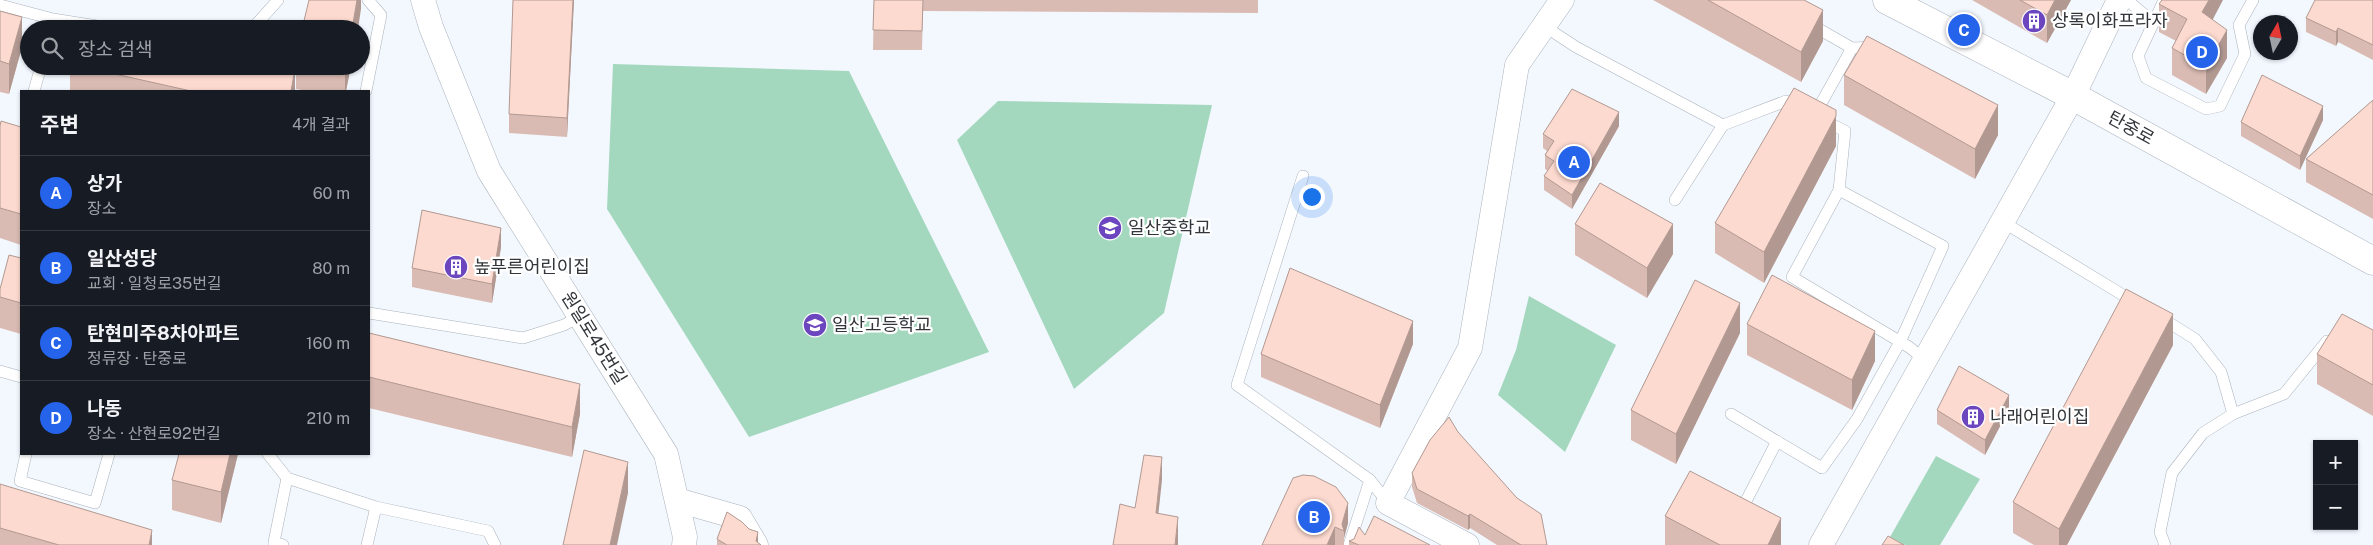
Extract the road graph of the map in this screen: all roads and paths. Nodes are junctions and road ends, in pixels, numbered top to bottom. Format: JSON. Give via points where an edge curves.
{"nodes":[{"id":1,"x":278,"y":0,"type":"edge"},
{"id":2,"x":368,"y":0,"type":"edge"},
{"id":3,"x":423,"y":0,"type":"edge"},
{"id":4,"x":1562,"y":0,"type":"edge"},
{"id":5,"x":1887,"y":0,"type":"edge"},
{"id":6,"x":2119,"y":0,"type":"edge"},
{"id":7,"x":2127,"y":0,"type":"edge"},
{"id":8,"x":2164,"y":0,"type":"edge"},
{"id":9,"x":2253,"y":0,"type":"edge"},
{"id":10,"x":0,"y":5,"type":"edge"},
{"id":11,"x":1800,"y":19,"type":"edge"},
{"id":12,"x":41,"y":20,"type":"edge"},
{"id":13,"x":260,"y":20,"type":"edge"},
{"id":14,"x":2153,"y":22,"type":"junction"},
{"id":15,"x":1544,"y":26,"type":"junction"},
{"id":16,"x":1852,"y":48,"type":"junction"},
{"id":17,"x":1889,"y":54,"type":"edge"},
{"id":18,"x":370,"y":71,"type":"edge"},
{"id":19,"x":38,"y":75,"type":"edge"},
{"id":20,"x":369,"y":75,"type":"edge"},
{"id":21,"x":34,"y":90,"type":"edge"},
{"id":22,"x":366,"y":90,"type":"edge"},
{"id":23,"x":2073,"y":96,"type":"junction"},
{"id":24,"x":1814,"y":116,"type":"junction"},
{"id":25,"x":1723,"y":126,"type":"junction"},
{"id":26,"x":1303,"y":176,"type":"dead end"},
{"id":27,"x":1839,"y":190,"type":"junction"},
{"id":28,"x":1675,"y":200,"type":"dead end"},
{"id":29,"x":2003,"y":222,"type":"junction"},
{"id":30,"x":2373,"y":261,"type":"edge"},
{"id":31,"x":370,"y":313,"type":"edge"},
{"id":32,"x":580,"y":316,"type":"junction"},
{"id":33,"x":2334,"y":332,"type":"edge"},
{"id":34,"x":1900,"y":342,"type":"junction"},
{"id":35,"x":1925,"y":360,"type":"junction"},
{"id":36,"x":0,"y":371,"type":"edge"},
{"id":37,"x":20,"y":377,"type":"edge"},
{"id":38,"x":1732,"y":414,"type":"dead end"},
{"id":39,"x":2233,"y":414,"type":"junction"},
{"id":40,"x":1777,"y":441,"type":"junction"},
{"id":41,"x":26,"y":455,"type":"edge"},
{"id":42,"x":109,"y":455,"type":"edge"},
{"id":43,"x":269,"y":455,"type":"edge"},
{"id":44,"x":287,"y":478,"type":"junction"},
{"id":45,"x":1370,"y":480,"type":"junction"},
{"id":46,"x":676,"y":500,"type":"junction"},
{"id":47,"x":1388,"y":502,"type":"junction"},
{"id":48,"x":1744,"y":505,"type":"edge"},
{"id":49,"x":376,"y":507,"type":"junction"},
{"id":50,"x":284,"y":545,"type":"edge"},
{"id":51,"x":367,"y":545,"type":"edge"},
{"id":52,"x":495,"y":545,"type":"edge"},
{"id":53,"x":684,"y":545,"type":"edge"},
{"id":54,"x":756,"y":545,"type":"edge"},
{"id":55,"x":1349,"y":545,"type":"edge"},
{"id":56,"x":1468,"y":545,"type":"edge"},
{"id":57,"x":1821,"y":545,"type":"edge"},
{"id":58,"x":2165,"y":545,"type":"edge"}],
"edges":[{"from":1,"to":13,"type":"lane"},
{"from":2,"to":18,"type":"lane","via":[[381,15]]},
{"from":3,"to":32,"type":"street","name":"원일로45번길","via":[[489,170]]},
{"from":4,"to":15,"type":"street"},
{"from":5,"to":23,"type":"main road","name":"탄중로"},
{"from":6,"to":23,"type":"street"},
{"from":7,"to":14,"type":"lane"},
{"from":8,"to":14,"type":"lane"},
{"from":9,"to":14,"type":"lane","via":[[2240,25],[2245,54],[2220,106],[2206,109],[2146,78],[2138,56]]},
{"from":10,"to":12,"type":"lane"},
{"from":11,"to":16,"type":"lane"},
{"from":15,"to":25,"type":"lane"},
{"from":15,"to":47,"type":"street","via":[[1517,66],[1470,348]]},
{"from":16,"to":17,"type":"lane","via":[[1872,45]]},
{"from":16,"to":24,"type":"lane"},
{"from":19,"to":21,"type":"lane"},
{"from":20,"to":22,"type":"lane"},
{"from":23,"to":29,"type":"street"},
{"from":23,"to":30,"type":"main road","name":"탄중로"},
{"from":24,"to":25,"type":"lane","via":[[1786,102]]},
{"from":24,"to":27,"type":"lane","via":[[1845,131]]},
{"from":25,"to":28,"type":"lane"},
{"from":26,"to":45,"type":"lane","via":[[1237,385]]},
{"from":27,"to":34,"type":"lane","via":[[1943,246]]},
{"from":27,"to":34,"type":"lane","via":[[1792,277]]},
{"from":29,"to":35,"type":"street"},
{"from":29,"to":39,"type":"lane","via":[[2196,339],[2221,372]]},
{"from":31,"to":32,"type":"lane","via":[[523,338],[564,326]]},
{"from":32,"to":46,"type":"street","name":"원일로45번길","via":[[666,454]]},
{"from":33,"to":39,"type":"lane","via":[[2284,394]]},
{"from":34,"to":35,"type":"lane"},
{"from":34,"to":40,"type":"lane","via":[[1857,419],[1822,468]]},
{"from":35,"to":57,"type":"street"},
{"from":36,"to":37,"type":"lane"},
{"from":38,"to":40,"type":"lane"},
{"from":39,"to":58,"type":"lane","via":[[2203,433],[2172,473],[2160,532]]},
{"from":40,"to":48,"type":"lane"},
{"from":41,"to":42,"type":"lane","via":[[20,481],[95,503]]},
{"from":43,"to":44,"type":"lane"},
{"from":44,"to":49,"type":"lane"},
{"from":44,"to":50,"type":"lane","via":[[274,542]]},
{"from":45,"to":47,"type":"lane"},
{"from":45,"to":55,"type":"lane"},
{"from":46,"to":53,"type":"street","name":"원일로45번길"},
{"from":46,"to":54,"type":"street","via":[[740,518]]},
{"from":47,"to":56,"type":"street"},
{"from":49,"to":51,"type":"lane"},
{"from":49,"to":52,"type":"lane","via":[[488,532]]}]}
